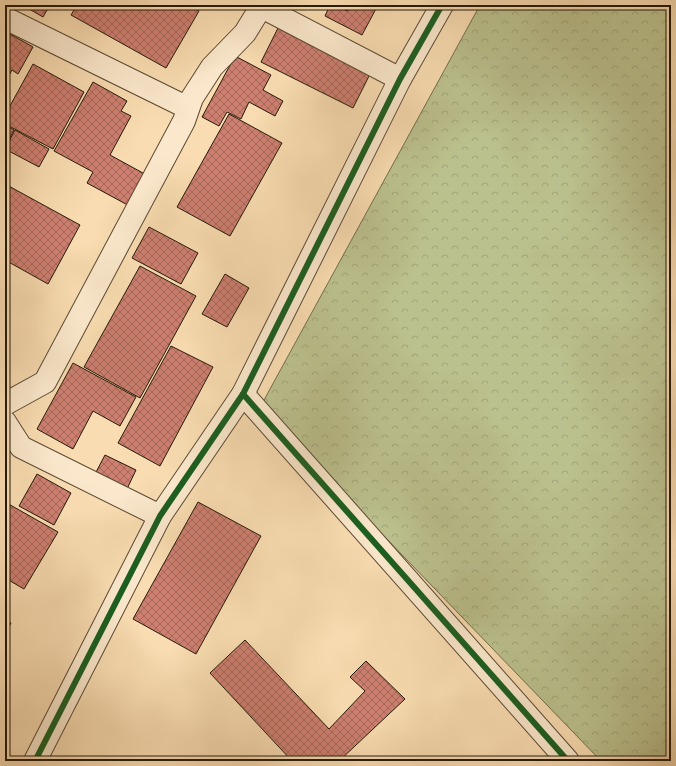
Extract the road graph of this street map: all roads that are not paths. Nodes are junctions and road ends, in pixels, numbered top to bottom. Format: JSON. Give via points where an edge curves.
{"nodes":[{"id":1,"x":442,"y":5,"type":"edge"},
{"id":2,"x":260,"y":6,"type":"edge"},
{"id":3,"x":5,"y":18,"type":"edge"},
{"id":4,"x":400,"y":79,"type":"junction"},
{"id":5,"x":188,"y":108,"type":"junction"},
{"id":6,"x":243,"y":394,"type":"junction"},
{"id":7,"x":5,"y":404,"type":"edge"},
{"id":8,"x":5,"y":422,"type":"edge"},
{"id":9,"x":160,"y":516,"type":"junction"},
{"id":10,"x":35,"y":761,"type":"edge"},
{"id":11,"x":568,"y":761,"type":"edge"}],
"edges":[{"from":1,"to":4,"type":"street"},
{"from":2,"to":4,"type":"street"},
{"from":2,"to":5,"type":"street","via":[[244,33],[212,67]]},
{"from":3,"to":5,"type":"street"},
{"from":4,"to":6,"type":"street"},
{"from":5,"to":7,"type":"street","via":[[184,122],[44,382]]},
{"from":6,"to":9,"type":"street"},
{"from":6,"to":11,"type":"street"},
{"from":8,"to":9,"type":"street","via":[[21,447]]},
{"from":9,"to":10,"type":"street"}]}
